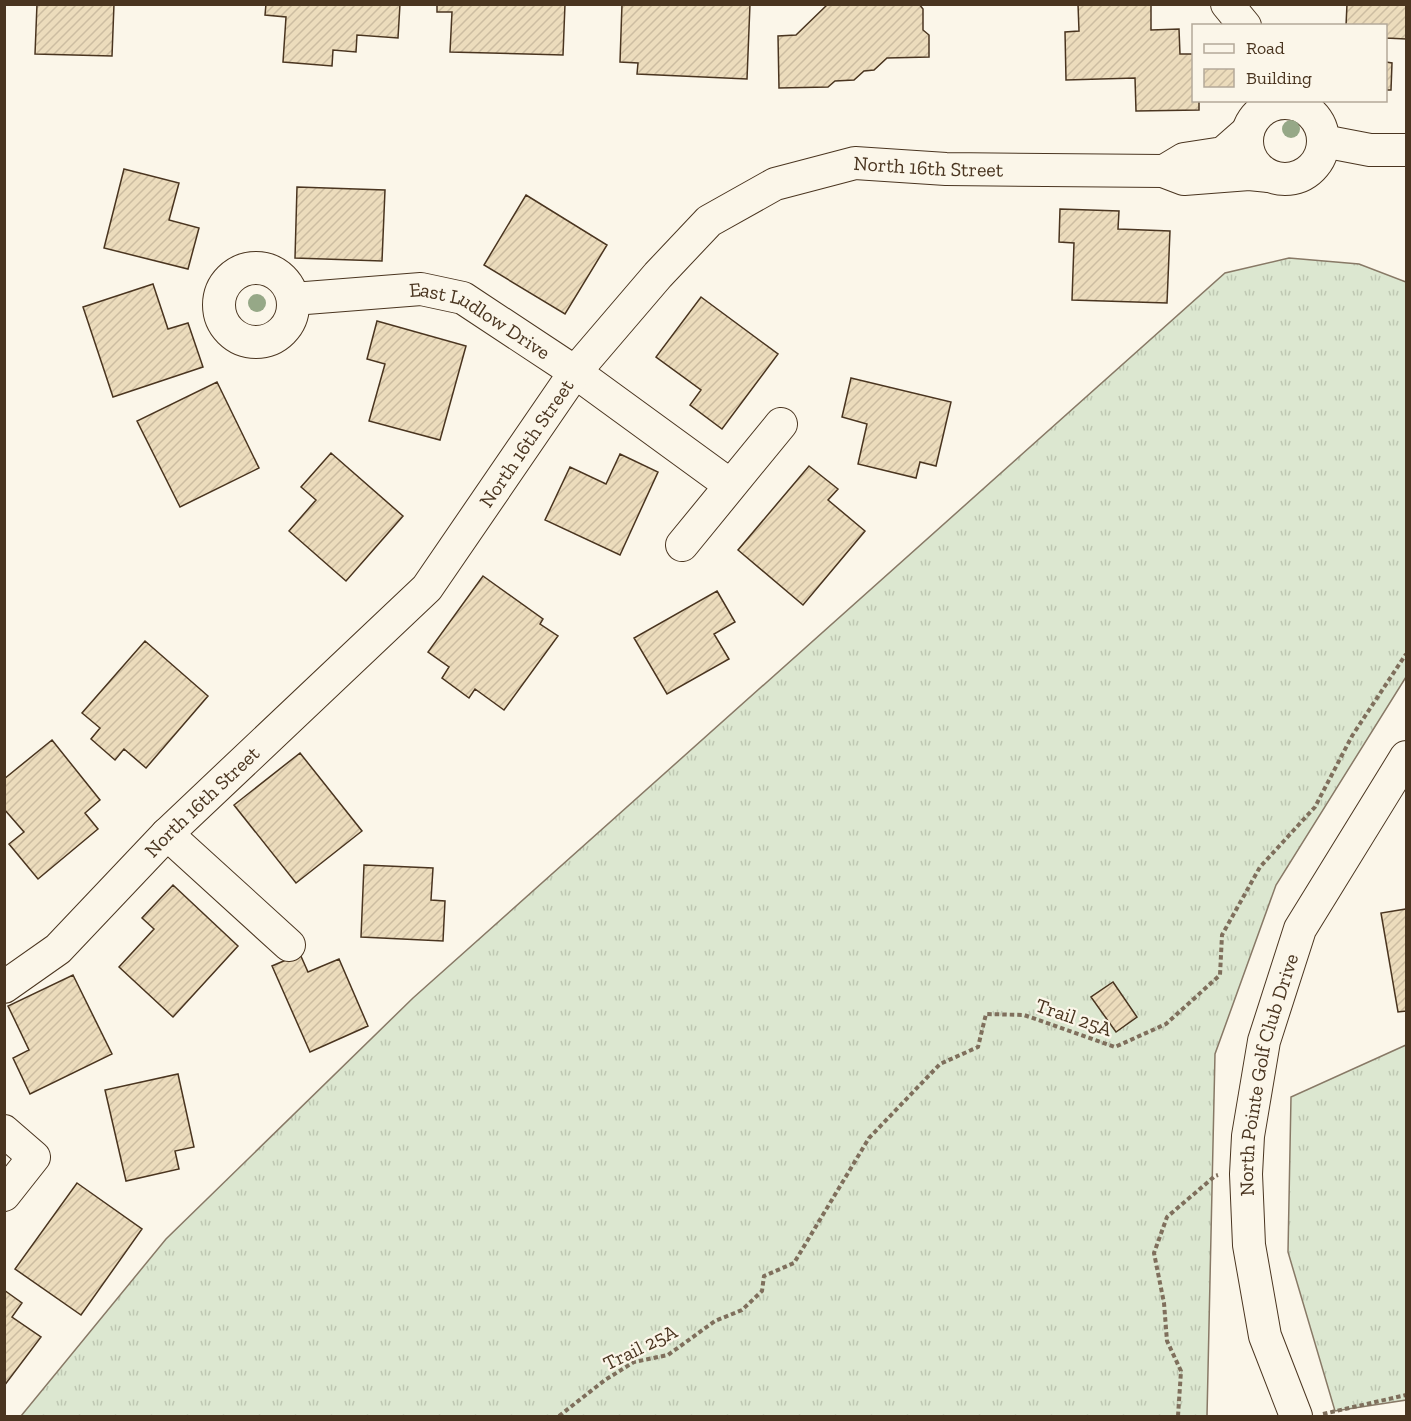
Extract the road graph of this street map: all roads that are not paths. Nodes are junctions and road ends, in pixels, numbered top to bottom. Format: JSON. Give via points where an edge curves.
{"nodes":[{"id":1,"x":1227,"y":4,"type":"edge"},
{"id":2,"x":1243,"y":24,"type":"edge"},
{"id":3,"x":1306,"y":106,"type":"edge"},
{"id":4,"x":1255,"y":116,"type":"edge"},
{"id":5,"x":1323,"y":141,"type":"junction"},
{"id":6,"x":1407,"y":150,"type":"edge"},
{"id":7,"x":1163,"y":171,"type":"junction"},
{"id":8,"x":1269,"y":176,"type":"junction"},
{"id":9,"x":293,"y":299,"type":"dead end"},
{"id":10,"x":575,"y":372,"type":"junction"},
{"id":11,"x":781,"y":424,"type":"dead end"},
{"id":12,"x":730,"y":485,"type":"junction"},
{"id":13,"x":682,"y":545,"type":"dead end"},
{"id":14,"x":1407,"y":757,"type":"edge"},
{"id":15,"x":1396,"y":797,"type":"edge"},
{"id":16,"x":167,"y":834,"type":"junction"},
{"id":17,"x":289,"y":945,"type":"dead end"},
{"id":18,"x":4,"y":987,"type":"edge"},
{"id":19,"x":4,"y":1131,"type":"edge"},
{"id":20,"x":4,"y":1195,"type":"edge"},
{"id":21,"x":1308,"y":1416,"type":"edge"}],
"edges":[{"from":1,"to":2,"type":"street"},
{"from":3,"to":4,"type":"street","via":[[1275,104]]},
{"from":3,"to":5,"type":"street","via":[[1317,120]]},
{"from":4,"to":7,"type":"street","name":"North 16th Street","via":[[1223,153],[1184,159]]},
{"from":4,"to":8,"type":"street","via":[[1248,152]]},
{"from":5,"to":6,"type":"street","via":[[1370,150]]},
{"from":5,"to":8,"type":"street","via":[[1321,153],[1306,173],[1294,178]]},
{"from":7,"to":8,"type":"street","name":"North 16th Street","via":[[1184,179]]},
{"from":7,"to":10,"type":"street","name":"North 16th Street","via":[[946,169],[855,163],[775,184],[709,221]]},
{"from":9,"to":10,"type":"street","name":"East Ludlow Drive","via":[[421,289],[463,298]]},
{"from":10,"to":12,"type":"street","name":"East Ludlow Drive"},
{"from":10,"to":16,"type":"street","name":"North 16th Street","via":[[427,588]]},
{"from":11,"to":12,"type":"street"},
{"from":12,"to":13,"type":"street"},
{"from":14,"to":15,"type":"street","name":"North Pointe Golf Club Drive"},
{"from":15,"to":21,"type":"street","name":"North Pointe Golf Club Drive","via":[[1300,929],[1264,1041],[1248,1136],[1250,1245],[1265,1336]]},
{"from":16,"to":17,"type":"street"},
{"from":16,"to":18,"type":"street","name":"North 16th Street","via":[[58,949]]},
{"from":19,"to":20,"type":"street","via":[[34,1157]]}]}
